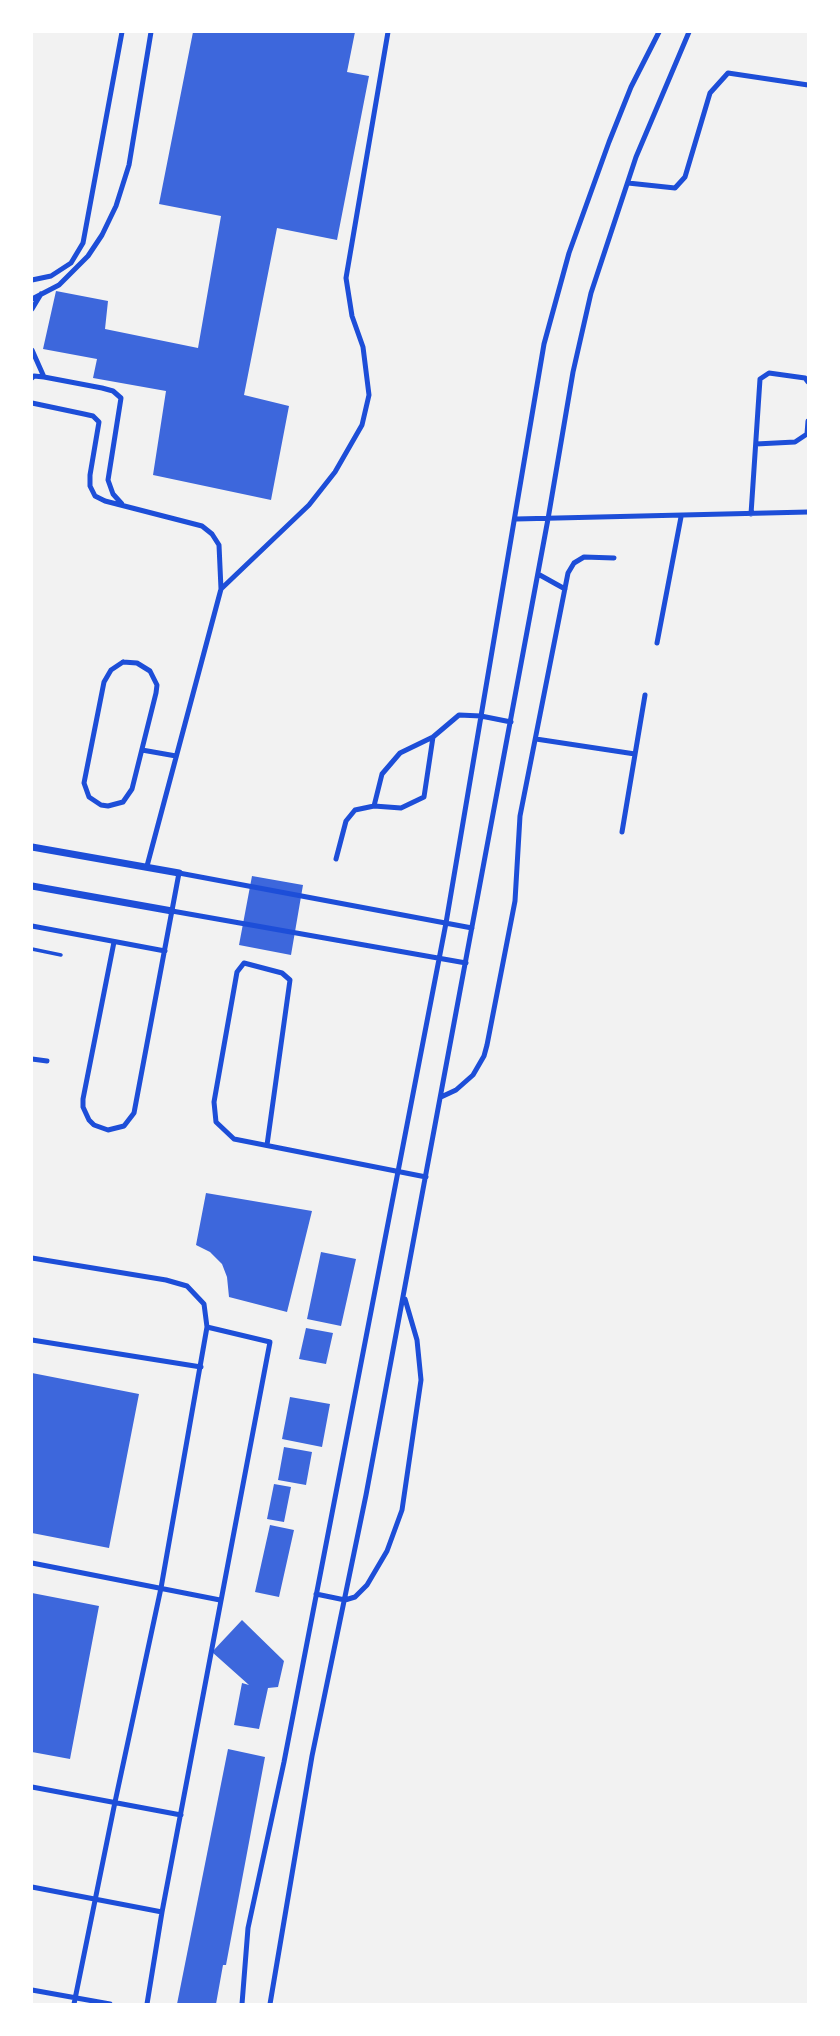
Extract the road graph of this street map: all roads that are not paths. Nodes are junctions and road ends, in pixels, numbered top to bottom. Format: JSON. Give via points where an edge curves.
{"nodes":[{"id":1,"x":122,"y":32,"type":"edge"},
{"id":2,"x":151,"y":32,"type":"edge"},
{"id":3,"x":388,"y":32,"type":"edge"},
{"id":4,"x":659,"y":32,"type":"edge"},
{"id":5,"x":689,"y":32,"type":"edge"},
{"id":6,"x":808,"y":85,"type":"edge"},
{"id":7,"x":628,"y":183,"type":"junction"},
{"id":8,"x":32,"y":280,"type":"edge"},
{"id":9,"x":42,"y":293,"type":"junction"},
{"id":10,"x":32,"y":299,"type":"edge"},
{"id":11,"x":32,"y":309,"type":"edge"},
{"id":12,"x":32,"y":350,"type":"edge"},
{"id":13,"x":44,"y":377,"type":"junction"},
{"id":14,"x":32,"y":378,"type":"edge"},
{"id":15,"x":808,"y":382,"type":"edge"},
{"id":16,"x":32,"y":403,"type":"edge"},
{"id":17,"x":808,"y":421,"type":"edge"},
{"id":18,"x":756,"y":444,"type":"junction"},
{"id":19,"x":122,"y":504,"type":"junction"},
{"id":20,"x":808,"y":512,"type":"edge"},
{"id":21,"x":751,"y":514,"type":"junction"},
{"id":22,"x":681,"y":517,"type":"junction"},
{"id":23,"x":516,"y":519,"type":"junction"},
{"id":24,"x":548,"y":519,"type":"junction"},
{"id":25,"x":614,"y":558,"type":"dead end"},
{"id":26,"x":538,"y":574,"type":"junction"},
{"id":27,"x":221,"y":589,"type":"junction"},
{"id":28,"x":565,"y":589,"type":"junction"},
{"id":29,"x":657,"y":643,"type":"dead end"},
{"id":30,"x":645,"y":695,"type":"dead end"},
{"id":31,"x":481,"y":716,"type":"junction"},
{"id":32,"x":511,"y":722,"type":"junction"},
{"id":33,"x":433,"y":737,"type":"junction"},
{"id":34,"x":536,"y":739,"type":"junction"},
{"id":35,"x":142,"y":750,"type":"junction"},
{"id":36,"x":635,"y":754,"type":"junction"},
{"id":37,"x":176,"y":756,"type":"junction"},
{"id":38,"x":374,"y":806,"type":"junction"},
{"id":39,"x":622,"y":832,"type":"dead end"},
{"id":40,"x":32,"y":847,"type":"edge"},
{"id":41,"x":336,"y":859,"type":"dead end"},
{"id":42,"x":147,"y":866,"type":"junction"},
{"id":43,"x":179,"y":873,"type":"junction"},
{"id":44,"x":32,"y":886,"type":"edge"},
{"id":45,"x":173,"y":911,"type":"junction"},
{"id":46,"x":446,"y":923,"type":"junction"},
{"id":47,"x":32,"y":926,"type":"edge"},
{"id":48,"x":472,"y":928,"type":"junction"},
{"id":49,"x":114,"y":942,"type":"junction"},
{"id":50,"x":165,"y":951,"type":"junction"},
{"id":51,"x":439,"y":958,"type":"junction"},
{"id":52,"x":466,"y":963,"type":"junction"},
{"id":53,"x":32,"y":1059,"type":"edge"},
{"id":54,"x":47,"y":1061,"type":"dead end"},
{"id":55,"x":441,"y":1097,"type":"junction"},
{"id":56,"x":267,"y":1146,"type":"junction"},
{"id":57,"x":398,"y":1171,"type":"junction"},
{"id":58,"x":426,"y":1177,"type":"junction"},
{"id":59,"x":32,"y":1258,"type":"edge"},
{"id":60,"x":404,"y":1296,"type":"junction"},
{"id":61,"x":207,"y":1327,"type":"junction"},
{"id":62,"x":32,"y":1340,"type":"edge"},
{"id":63,"x":201,"y":1367,"type":"junction"},
{"id":64,"x":32,"y":1563,"type":"edge"},
{"id":65,"x":161,"y":1588,"type":"junction"},
{"id":66,"x":316,"y":1594,"type":"junction"},
{"id":67,"x":220,"y":1600,"type":"junction"},
{"id":68,"x":345,"y":1600,"type":"junction"},
{"id":69,"x":32,"y":1787,"type":"edge"},
{"id":70,"x":115,"y":1802,"type":"junction"},
{"id":71,"x":181,"y":1815,"type":"junction"},
{"id":72,"x":32,"y":1887,"type":"edge"},
{"id":73,"x":97,"y":1900,"type":"junction"},
{"id":74,"x":162,"y":1912,"type":"junction"},
{"id":75,"x":32,"y":1990,"type":"edge"},
{"id":76,"x":75,"y":2001,"type":"edge"},
{"id":77,"x":110,"y":2004,"type":"edge"},
{"id":78,"x":147,"y":2004,"type":"edge"},
{"id":79,"x":242,"y":2004,"type":"edge"},
{"id":80,"x":270,"y":2004,"type":"edge"}],
"edges":[{"from":1,"to":8,"type":"lane","via":[[83,243],[71,263],[51,276]]},
{"from":2,"to":9,"type":"lane","via":[[129,165],[116,206],[88,256],[59,285]]},
{"from":3,"to":27,"type":"lane","via":[[346,278],[369,395],[362,425],[309,505]]},
{"from":4,"to":23,"type":"lane","via":[[631,87],[569,253],[544,344]]},
{"from":5,"to":7,"type":"lane"},
{"from":6,"to":7,"type":"lane","via":[[728,73],[710,93],[685,177],[675,188]]},
{"from":7,"to":24,"type":"lane","via":[[591,293]]},
{"from":9,"to":10,"type":"lane"},
{"from":9,"to":11,"type":"lane"},
{"from":12,"to":13,"type":"lane"},
{"from":13,"to":14,"type":"lane"},
{"from":13,"to":19,"type":"lane","via":[[113,391],[121,398],[108,480]]},
{"from":15,"to":18,"type":"lane","via":[[769,373],[760,379]]},
{"from":16,"to":19,"type":"lane","via":[[93,416],[99,422],[90,486],[94,496]]},
{"from":17,"to":18,"type":"lane","via":[[807,434],[795,442]]},
{"from":18,"to":21,"type":"lane"},
{"from":19,"to":27,"type":"lane","via":[[202,526],[212,534],[219,545]]},
{"from":20,"to":21,"type":"lane"},
{"from":21,"to":22,"type":"lane"},
{"from":22,"to":24,"type":"lane"},
{"from":22,"to":29,"type":"lane"},
{"from":23,"to":24,"type":"lane"},
{"from":23,"to":31,"type":"lane"},
{"from":24,"to":26,"type":"lane"},
{"from":25,"to":28,"type":"lane","via":[[590,555],[579,559]]},
{"from":26,"to":28,"type":"lane"},
{"from":26,"to":32,"type":"lane"},
{"from":27,"to":37,"type":"lane"},
{"from":28,"to":34,"type":"lane"},
{"from":30,"to":36,"type":"lane"},
{"from":31,"to":32,"type":"lane"},
{"from":31,"to":33,"type":"lane","via":[[459,715]]},
{"from":31,"to":46,"type":"lane"},
{"from":32,"to":48,"type":"lane"},
{"from":33,"to":38,"type":"lane","via":[[400,753],[382,774]]},
{"from":33,"to":38,"type":"lane","via":[[424,797],[401,808]]},
{"from":34,"to":36,"type":"lane"},
{"from":34,"to":55,"type":"lane","via":[[519,824],[515,901],[487,1045],[472,1075]]},
{"from":35,"to":35,"type":"lane","via":[[157,685],[144,666],[123,662],[104,682],[84,783],[89,797],[101,805],[123,802],[132,789]]},
{"from":35,"to":37,"type":"lane"},
{"from":36,"to":39,"type":"lane"},
{"from":37,"to":42,"type":"lane"},
{"from":38,"to":41,"type":"lane","via":[[355,810],[346,821]]},
{"from":40,"to":42,"type":"street"},
{"from":42,"to":43,"type":"street"},
{"from":43,"to":45,"type":"lane"},
{"from":43,"to":46,"type":"lane"},
{"from":44,"to":45,"type":"street"},
{"from":45,"to":50,"type":"lane"},
{"from":45,"to":51,"type":"lane"},
{"from":46,"to":48,"type":"lane"},
{"from":46,"to":51,"type":"lane"},
{"from":47,"to":49,"type":"lane"},
{"from":48,"to":52,"type":"lane"},
{"from":49,"to":50,"type":"lane"},
{"from":49,"to":50,"type":"lane","via":[[83,1100],[89,1120],[108,1130],[124,1126],[134,1113]]},
{"from":51,"to":52,"type":"lane"},
{"from":51,"to":57,"type":"lane"},
{"from":52,"to":55,"type":"lane"},
{"from":53,"to":54,"type":"lane"},
{"from":55,"to":58,"type":"lane"},
{"from":56,"to":56,"type":"lane","via":[[234,1139],[216,1122],[214,1102],[237,972],[244,963],[282,973],[290,980]]},
{"from":56,"to":57,"type":"lane"},
{"from":57,"to":58,"type":"lane"},
{"from":57,"to":66,"type":"lane"},
{"from":58,"to":60,"type":"lane"},
{"from":59,"to":61,"type":"lane","via":[[187,1286],[204,1304]]},
{"from":60,"to":68,"type":"lane"},
{"from":60,"to":68,"type":"lane","via":[[417,1340],[421,1380],[402,1510],[378,1571],[355,1597]]},
{"from":61,"to":63,"type":"lane"},
{"from":61,"to":67,"type":"lane","via":[[270,1342]]},
{"from":62,"to":63,"type":"lane"},
{"from":63,"to":65,"type":"lane"},
{"from":64,"to":65,"type":"lane"},
{"from":65,"to":67,"type":"lane"},
{"from":65,"to":70,"type":"lane"},
{"from":66,"to":68,"type":"lane"},
{"from":66,"to":79,"type":"lane","via":[[248,1928]]},
{"from":67,"to":71,"type":"lane"},
{"from":68,"to":80,"type":"lane","via":[[310,1769]]},
{"from":69,"to":70,"type":"lane"},
{"from":70,"to":71,"type":"lane"},
{"from":70,"to":73,"type":"lane"},
{"from":71,"to":74,"type":"lane"},
{"from":72,"to":73,"type":"lane"},
{"from":73,"to":74,"type":"lane"},
{"from":73,"to":76,"type":"lane"},
{"from":74,"to":78,"type":"lane"},
{"from":75,"to":76,"type":"lane"},
{"from":76,"to":77,"type":"lane"}]}
